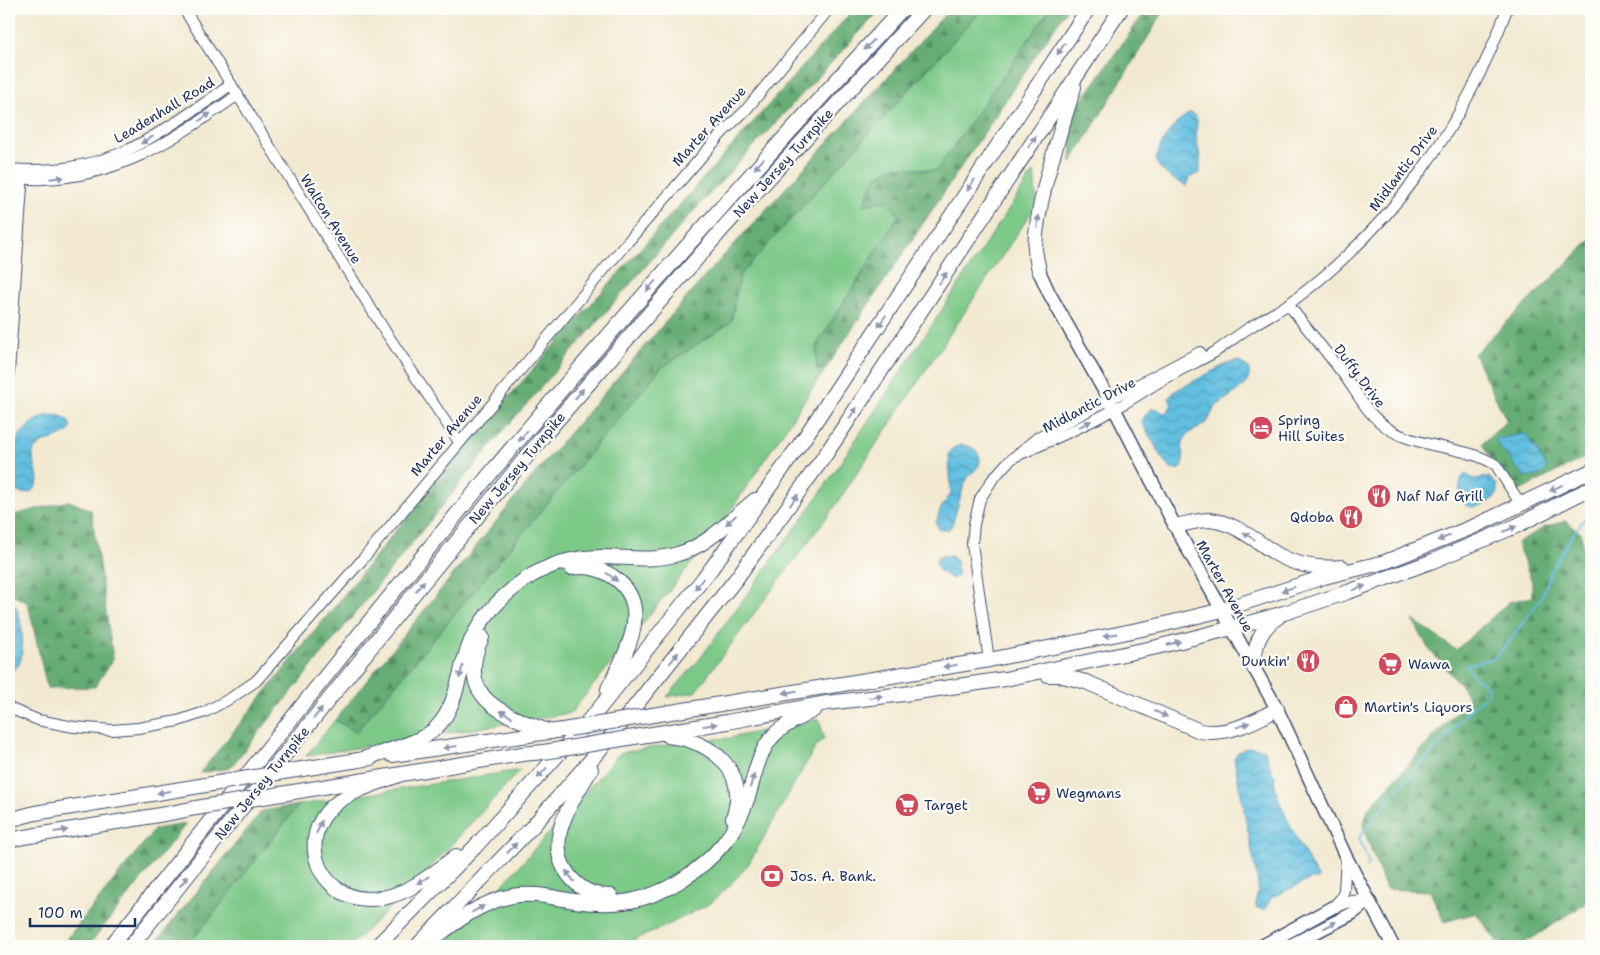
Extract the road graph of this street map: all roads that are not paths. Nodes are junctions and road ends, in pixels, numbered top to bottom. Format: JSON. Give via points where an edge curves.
{"nodes":[{"id":1,"x":184,"y":9,"type":"edge"},
{"id":2,"x":828,"y":9,"type":"edge"},
{"id":3,"x":902,"y":9,"type":"edge"},
{"id":4,"x":924,"y":9,"type":"edge"},
{"id":5,"x":1088,"y":9,"type":"edge"},
{"id":6,"x":1121,"y":9,"type":"edge"},
{"id":7,"x":1508,"y":9,"type":"edge"},
{"id":8,"x":1078,"y":72,"type":"junction"},
{"id":9,"x":231,"y":84,"type":"junction"},
{"id":10,"x":238,"y":95,"type":"junction"},
{"id":11,"x":112,"y":162,"type":"junction"},
{"id":12,"x":15,"y":174,"type":"edge"},
{"id":13,"x":9,"y":234,"type":"edge"},
{"id":14,"x":1039,"y":271,"type":"joint"},
{"id":15,"x":1288,"y":304,"type":"junction"},
{"id":16,"x":9,"y":373,"type":"edge"},
{"id":17,"x":1112,"y":404,"type":"junction"},
{"id":18,"x":459,"y":442,"type":"junction"},
{"id":19,"x":1591,"y":471,"type":"edge"},
{"id":20,"x":1591,"y":488,"type":"edge"},
{"id":21,"x":769,"y":489,"type":"junction"},
{"id":22,"x":1521,"y":505,"type":"junction"},
{"id":23,"x":1175,"y":526,"type":"junction"},
{"id":24,"x":1385,"y":562,"type":"junction"},
{"id":25,"x":1222,"y":610,"type":"junction"},
{"id":26,"x":1284,"y":614,"type":"junction"},
{"id":27,"x":1232,"y":628,"type":"junction"},
{"id":28,"x":988,"y":660,"type":"junction"},
{"id":29,"x":1254,"y":668,"type":"junction"},
{"id":30,"x":1028,"y":674,"type":"junction"},
{"id":31,"x":827,"y":703,"type":"junction"},
{"id":32,"x":9,"y":708,"type":"edge"},
{"id":33,"x":1276,"y":709,"type":"junction"},
{"id":34,"x":598,"y":710,"type":"junction"},
{"id":35,"x":551,"y":732,"type":"junction"},
{"id":36,"x":639,"y":737,"type":"junction"},
{"id":37,"x":605,"y":744,"type":"junction"},
{"id":38,"x":363,"y":759,"type":"junction"},
{"id":39,"x":399,"y":775,"type":"junction"},
{"id":40,"x":9,"y":820,"type":"edge"},
{"id":41,"x":490,"y":830,"type":"junction"},
{"id":42,"x":9,"y":840,"type":"edge"},
{"id":43,"x":1346,"y":857,"type":"junction"},
{"id":44,"x":1369,"y":900,"type":"junction"},
{"id":45,"x":1333,"y":907,"type":"junction"},
{"id":46,"x":111,"y":946,"type":"edge"},
{"id":47,"x":131,"y":946,"type":"edge"},
{"id":48,"x":377,"y":946,"type":"edge"},
{"id":49,"x":417,"y":946,"type":"edge"},
{"id":50,"x":423,"y":946,"type":"edge"},
{"id":51,"x":1262,"y":946,"type":"edge"},
{"id":52,"x":1289,"y":946,"type":"edge"},
{"id":53,"x":1393,"y":946,"type":"edge"}],
"edges":[{"from":1,"to":9,"type":"street","name":"Walton Avenue"},
{"from":2,"to":18,"type":"street","name":"Marter Avenue"},
{"from":3,"to":46,"type":"highway","name":"New Jersey Turnpike","one_way":true,"via":[[680,252],[497,466]]},
{"from":47,"to":4,"type":"highway","name":"New Jersey Turnpike","one_way":true,"via":[[536,445],[725,226]]},
{"from":5,"to":21,"type":"highway","one_way":true},
{"from":6,"to":8,"type":"highway"},
{"from":7,"to":15,"type":"street","name":"Midlantic Drive","via":[[1470,94],[1415,179],[1350,251]]},
{"from":14,"to":8,"type":"highway","one_way":true,"via":[[1035,249],[1040,214]]},
{"from":37,"to":8,"type":"highway","one_way":true,"via":[[725,593],[806,482]]},
{"from":9,"to":10,"type":"street","name":"Walton Avenue"},
{"from":9,"to":11,"type":"street","name":"Leadenhall Road","one_way":true},
{"from":11,"to":10,"type":"street","name":"Leadenhall Road","one_way":true,"via":[[157,148]]},
{"from":10,"to":18,"type":"street","name":"Walton Avenue","via":[[375,315]]},
{"from":11,"to":12,"type":"street","name":"Leadenhall Road","via":[[88,174],[65,178]]},
{"from":12,"to":13,"type":"street"},
{"from":12,"to":16,"type":"street"},
{"from":14,"to":17,"type":"main road","name":"Marter Avenue"},
{"from":15,"to":17,"type":"street","name":"Midlantic Drive","via":[[1213,353]]},
{"from":15,"to":22,"type":"street","name":"Duffy Drive","via":[[1380,423],[1417,442],[1493,462]]},
{"from":17,"to":23,"type":"main road","name":"Marter Avenue"},
{"from":17,"to":28,"type":"street","name":"Midlantic Drive","via":[[1056,439],[1007,462],[980,499],[972,544]]},
{"from":18,"to":32,"type":"street","name":"Marter Avenue","via":[[256,681],[232,698],[178,721],[112,730],[50,722]]},
{"from":19,"to":22,"type":"highway","one_way":true},
{"from":26,"to":20,"type":"highway","one_way":true,"via":[[1438,559],[1516,526]]},
{"from":21,"to":34,"type":"highway","one_way":true,"via":[[700,583]]},
{"from":21,"to":38,"type":"highway","one_way":true,"via":[[692,550],[657,558],[569,560],[524,580],[498,603],[476,632],[446,716],[423,737]]},
{"from":22,"to":24,"type":"highway","one_way":true},
{"from":24,"to":23,"type":"highway","one_way":true,"via":[[1338,567],[1308,566],[1280,556],[1220,522],[1201,520]]},
{"from":23,"to":25,"type":"main road","name":"Marter Avenue"},
{"from":24,"to":25,"type":"highway","one_way":true,"via":[[1324,577]]},
{"from":25,"to":27,"type":"main road","name":"Marter Avenue"},
{"from":25,"to":28,"type":"highway","one_way":true},
{"from":26,"to":27,"type":"highway"},
{"from":26,"to":29,"type":"highway","via":[[1265,627],[1256,648]]},
{"from":27,"to":29,"type":"main road","name":"Marter Avenue"},
{"from":30,"to":27,"type":"highway","one_way":true},
{"from":28,"to":35,"type":"highway","one_way":true,"bridge":true},
{"from":29,"to":33,"type":"main road","name":"Marter Avenue"},
{"from":31,"to":30,"type":"highway","one_way":true},
{"from":30,"to":33,"type":"highway","one_way":true,"via":[[1059,675],[1086,682],[1206,732],[1229,730]]},
{"from":36,"to":31,"type":"highway","one_way":true},
{"from":50,"to":31,"type":"highway","one_way":true,"via":[[480,907],[510,896],[543,895],[619,904],[645,898],[679,881],[713,855],[732,834],[762,752],[772,736]]},
{"from":33,"to":43,"type":"main road","name":"Marter Avenue"},
{"from":35,"to":34,"type":"highway","one_way":true,"via":[[493,706],[477,685],[474,659],[484,632],[504,608],[531,585],[561,570],[590,567],[604,571],[624,588],[634,610],[632,638]]},
{"from":34,"to":41,"type":"highway","one_way":true},
{"from":35,"to":38,"type":"highway","one_way":true},
{"from":36,"to":37,"type":"highway","one_way":true,"via":[[663,736],[693,741],[713,752],[728,766],[734,779],[736,807],[723,834],[693,864],[652,888],[619,896],[597,894],[578,885],[561,863],[558,848],[563,820]]},
{"from":36,"to":39,"type":"highway","bridge":true},
{"from":49,"to":37,"type":"highway","one_way":true,"via":[[532,827]]},
{"from":38,"to":40,"type":"highway","one_way":true,"bridge":true},
{"from":41,"to":39,"type":"highway","one_way":true,"via":[[429,877],[399,892],[369,899],[341,892],[330,884],[317,863],[314,844],[318,826],[324,814],[344,798]]},
{"from":42,"to":39,"type":"highway","one_way":true,"bridge":true},
{"from":41,"to":48,"type":"highway"},
{"from":43,"to":44,"type":"main road","name":"Marter Avenue"},
{"from":43,"to":45,"type":"street","via":[[1342,898]]},
{"from":44,"to":45,"type":"street"},
{"from":52,"to":44,"type":"main road","one_way":true,"via":[[1353,913]]},
{"from":44,"to":53,"type":"main road","name":"Marter Avenue"},
{"from":45,"to":51,"type":"main road"}]}
